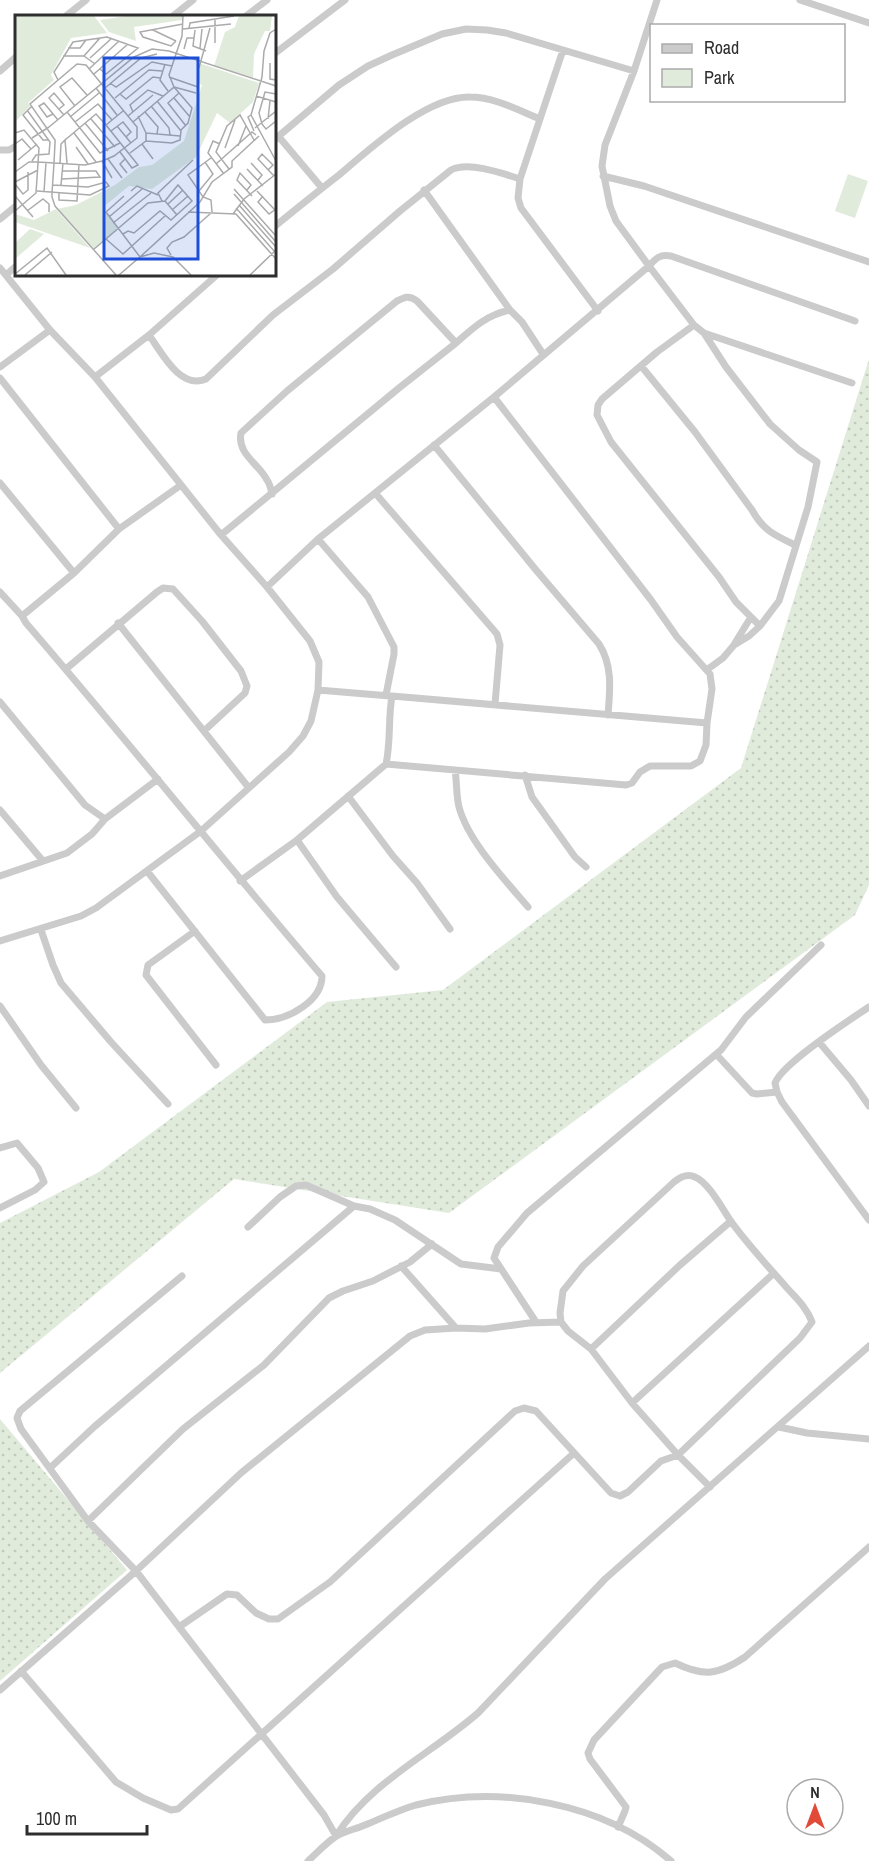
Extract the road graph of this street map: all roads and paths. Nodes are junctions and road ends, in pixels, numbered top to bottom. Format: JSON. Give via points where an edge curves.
{"nodes":[{"id":1,"x":86,"y":0,"type":"edge"},
{"id":2,"x":193,"y":0,"type":"edge"},
{"id":3,"x":267,"y":0,"type":"edge"},
{"id":4,"x":345,"y":0,"type":"edge"},
{"id":5,"x":657,"y":0,"type":"edge"},
{"id":6,"x":800,"y":0,"type":"edge"},
{"id":7,"x":67,"y":15,"type":"edge"},
{"id":8,"x":174,"y":15,"type":"edge"},
{"id":9,"x":247,"y":15,"type":"edge"},
{"id":10,"x":869,"y":24,"type":"edge"},
{"id":11,"x":563,"y":50,"type":"junction"},
{"id":12,"x":276,"y":52,"type":"edge"},
{"id":13,"x":15,"y":58,"type":"edge"},
{"id":14,"x":634,"y":70,"type":"junction"},
{"id":15,"x":0,"y":71,"type":"edge"},
{"id":16,"x":540,"y":118,"type":"junction"},
{"id":17,"x":277,"y":139,"type":"edge"},
{"id":18,"x":15,"y":147,"type":"edge"},
{"id":19,"x":0,"y":150,"type":"edge"},
{"id":20,"x":603,"y":176,"type":"junction"},
{"id":21,"x":520,"y":179,"type":"junction"},
{"id":22,"x":322,"y":189,"type":"junction"},
{"id":23,"x":424,"y":190,"type":"junction"},
{"id":24,"x":15,"y":207,"type":"edge"},
{"id":25,"x":0,"y":219,"type":"edge"},
{"id":26,"x":276,"y":224,"type":"edge"},
{"id":27,"x":869,"y":262,"type":"edge"},
{"id":28,"x":649,"y":266,"type":"junction"},
{"id":29,"x":15,"y":267,"type":"edge"},
{"id":30,"x":0,"y":268,"type":"edge"},
{"id":31,"x":6,"y":275,"type":"junction"},
{"id":32,"x":216,"y":276,"type":"edge"},
{"id":33,"x":510,"y":310,"type":"junction"},
{"id":34,"x":598,"y":311,"type":"junction"},
{"id":35,"x":855,"y":321,"type":"dead end"},
{"id":36,"x":694,"y":325,"type":"junction"},
{"id":37,"x":50,"y":330,"type":"junction"},
{"id":38,"x":704,"y":333,"type":"junction"},
{"id":39,"x":149,"y":335,"type":"junction"},
{"id":40,"x":456,"y":343,"type":"junction"},
{"id":41,"x":543,"y":354,"type":"junction"},
{"id":42,"x":0,"y":367,"type":"edge"},
{"id":43,"x":642,"y":367,"type":"junction"},
{"id":44,"x":95,"y":377,"type":"junction"},
{"id":45,"x":0,"y":378,"type":"edge"},
{"id":46,"x":852,"y":383,"type":"dead end"},
{"id":47,"x":494,"y":397,"type":"junction"},
{"id":48,"x":434,"y":445,"type":"junction"},
{"id":49,"x":0,"y":483,"type":"edge"},
{"id":50,"x":181,"y":485,"type":"junction"},
{"id":51,"x":272,"y":494,"type":"junction"},
{"id":52,"x":376,"y":494,"type":"junction"},
{"id":53,"x":119,"y":529,"type":"junction"},
{"id":54,"x":221,"y":535,"type":"junction"},
{"id":55,"x":318,"y":539,"type":"junction"},
{"id":56,"x":795,"y":545,"type":"junction"},
{"id":57,"x":74,"y":573,"type":"junction"},
{"id":58,"x":267,"y":586,"type":"junction"},
{"id":59,"x":0,"y":592,"type":"edge"},
{"id":60,"x":22,"y":616,"type":"junction"},
{"id":61,"x":751,"y":617,"type":"junction"},
{"id":62,"x":118,"y":623,"type":"junction"},
{"id":63,"x":760,"y":626,"type":"junction"},
{"id":64,"x":734,"y":645,"type":"junction"},
{"id":65,"x":66,"y":669,"type":"junction"},
{"id":66,"x":708,"y":669,"type":"junction"},
{"id":67,"x":318,"y":690,"type":"junction"},
{"id":68,"x":389,"y":695,"type":"junction"},
{"id":69,"x":0,"y":702,"type":"edge"},
{"id":70,"x":495,"y":704,"type":"junction"},
{"id":71,"x":608,"y":715,"type":"junction"},
{"id":72,"x":707,"y":723,"type":"junction"},
{"id":73,"x":204,"y":731,"type":"junction"},
{"id":74,"x":386,"y":764,"type":"junction"},
{"id":75,"x":455,"y":770,"type":"junction"},
{"id":76,"x":525,"y":775,"type":"junction"},
{"id":77,"x":158,"y":779,"type":"junction"},
{"id":78,"x":249,"y":788,"type":"junction"},
{"id":79,"x":348,"y":796,"type":"junction"},
{"id":80,"x":0,"y":810,"type":"edge"},
{"id":81,"x":105,"y":819,"type":"junction"},
{"id":82,"x":201,"y":831,"type":"junction"},
{"id":83,"x":297,"y":840,"type":"junction"},
{"id":84,"x":42,"y":861,"type":"junction"},
{"id":85,"x":586,"y":867,"type":"dead end"},
{"id":86,"x":147,"y":871,"type":"junction"},
{"id":87,"x":0,"y":876,"type":"edge"},
{"id":88,"x":240,"y":880,"type":"junction"},
{"id":89,"x":528,"y":907,"type":"dead end"},
{"id":90,"x":450,"y":929,"type":"dead end"},
{"id":91,"x":41,"y":930,"type":"junction"},
{"id":92,"x":195,"y":931,"type":"junction"},
{"id":93,"x":0,"y":941,"type":"edge"},
{"id":94,"x":821,"y":945,"type":"dead end"},
{"id":95,"x":396,"y":967,"type":"dead end"},
{"id":96,"x":0,"y":1006,"type":"edge"},
{"id":97,"x":869,"y":1007,"type":"edge"},
{"id":98,"x":819,"y":1041,"type":"junction"},
{"id":99,"x":716,"y":1054,"type":"junction"},
{"id":100,"x":216,"y":1065,"type":"dead end"},
{"id":101,"x":777,"y":1092,"type":"junction"},
{"id":102,"x":168,"y":1104,"type":"dead end"},
{"id":103,"x":869,"y":1106,"type":"edge"},
{"id":104,"x":76,"y":1108,"type":"dead end"},
{"id":105,"x":0,"y":1148,"type":"edge"},
{"id":106,"x":354,"y":1206,"type":"junction"},
{"id":107,"x":0,"y":1208,"type":"edge"},
{"id":108,"x":869,"y":1220,"type":"edge"},
{"id":109,"x":731,"y":1221,"type":"junction"},
{"id":110,"x":248,"y":1227,"type":"dead end"},
{"id":111,"x":432,"y":1244,"type":"junction"},
{"id":112,"x":401,"y":1266,"type":"junction"},
{"id":113,"x":501,"y":1269,"type":"junction"},
{"id":114,"x":774,"y":1273,"type":"junction"},
{"id":115,"x":182,"y":1276,"type":"dead end"},
{"id":116,"x":536,"y":1322,"type":"junction"},
{"id":117,"x":561,"y":1322,"type":"junction"},
{"id":118,"x":456,"y":1328,"type":"junction"},
{"id":119,"x":869,"y":1346,"type":"edge"},
{"id":120,"x":591,"y":1349,"type":"junction"},
{"id":121,"x":632,"y":1403,"type":"junction"},
{"id":122,"x":779,"y":1427,"type":"junction"},
{"id":123,"x":869,"y":1438,"type":"edge"},
{"id":124,"x":574,"y":1453,"type":"junction"},
{"id":125,"x":678,"y":1455,"type":"junction"},
{"id":126,"x":50,"y":1468,"type":"junction"},
{"id":127,"x":710,"y":1487,"type":"junction"},
{"id":128,"x":88,"y":1521,"type":"junction"},
{"id":129,"x":869,"y":1548,"type":"edge"},
{"id":130,"x":136,"y":1571,"type":"junction"},
{"id":131,"x":179,"y":1627,"type":"junction"},
{"id":132,"x":21,"y":1671,"type":"junction"},
{"id":133,"x":0,"y":1690,"type":"edge"},
{"id":134,"x":262,"y":1734,"type":"junction"},
{"id":135,"x":618,"y":1827,"type":"junction"},
{"id":136,"x":336,"y":1836,"type":"junction"},
{"id":137,"x":308,"y":1861,"type":"edge"},
{"id":138,"x":671,"y":1861,"type":"edge"}],
"edges":[{"from":1,"to":7,"type":"street"},
{"from":2,"to":8,"type":"street"},
{"from":3,"to":9,"type":"street"},
{"from":4,"to":12,"type":"street"},
{"from":5,"to":14,"type":"street"},
{"from":6,"to":10,"type":"street"},
{"from":11,"to":14,"type":"street"},
{"from":11,"to":16,"type":"street"},
{"from":11,"to":17,"type":"street","via":[[487,30],[442,34],[368,66],[339,85]]},
{"from":13,"to":15,"type":"street"},
{"from":14,"to":20,"type":"street","via":[[605,146]]},
{"from":16,"to":21,"type":"street"},
{"from":16,"to":22,"type":"street","via":[[480,98],[448,101],[393,130]]},
{"from":17,"to":22,"type":"street"},
{"from":18,"to":19,"type":"street"},
{"from":20,"to":27,"type":"street","via":[[644,186]]},
{"from":20,"to":28,"type":"street","via":[[616,221]]},
{"from":21,"to":23,"type":"street","via":[[456,167]]},
{"from":21,"to":34,"type":"street","via":[[518,198],[522,208]]},
{"from":22,"to":26,"type":"street"},
{"from":23,"to":33,"type":"street"},
{"from":23,"to":39,"type":"street","via":[[273,315],[206,379],[188,381]]},
{"from":24,"to":25,"type":"street"},
{"from":28,"to":34,"type":"street"},
{"from":28,"to":35,"type":"street","via":[[657,258],[671,256]]},
{"from":28,"to":36,"type":"street"},
{"from":29,"to":31,"type":"street"},
{"from":30,"to":31,"type":"street"},
{"from":31,"to":37,"type":"street"},
{"from":32,"to":39,"type":"street"},
{"from":33,"to":40,"type":"street","via":[[483,320]]},
{"from":33,"to":41,"type":"street"},
{"from":34,"to":41,"type":"street"},
{"from":36,"to":38,"type":"street"},
{"from":36,"to":43,"type":"street"},
{"from":37,"to":42,"type":"street"},
{"from":37,"to":44,"type":"street"},
{"from":38,"to":46,"type":"street"},
{"from":38,"to":56,"type":"street","via":[[770,424],[817,462]]},
{"from":39,"to":44,"type":"street"},
{"from":40,"to":51,"type":"street"},
{"from":40,"to":51,"type":"street","via":[[417,301],[406,297],[320,364],[241,433],[244,452],[267,478]]},
{"from":41,"to":47,"type":"street"},
{"from":43,"to":56,"type":"street","via":[[704,444],[759,523],[771,534]]},
{"from":43,"to":61,"type":"street","via":[[602,399],[598,420],[611,442]]},
{"from":44,"to":50,"type":"street"},
{"from":45,"to":53,"type":"street"},
{"from":47,"to":48,"type":"street"},
{"from":47,"to":66,"type":"street","via":[[677,637]]},
{"from":48,"to":52,"type":"street"},
{"from":48,"to":71,"type":"street","via":[[599,644],[609,670]]},
{"from":49,"to":57,"type":"street"},
{"from":50,"to":53,"type":"street"},
{"from":50,"to":54,"type":"street"},
{"from":51,"to":54,"type":"street"},
{"from":52,"to":55,"type":"street"},
{"from":52,"to":70,"type":"street","via":[[497,634],[500,645]]},
{"from":53,"to":57,"type":"street"},
{"from":54,"to":58,"type":"street"},
{"from":55,"to":58,"type":"street"},
{"from":55,"to":68,"type":"street","via":[[368,597],[386,628],[394,646]]},
{"from":56,"to":63,"type":"street","via":[[779,601]]},
{"from":57,"to":60,"type":"street"},
{"from":58,"to":67,"type":"street","via":[[310,640],[319,662]]},
{"from":59,"to":60,"type":"street"},
{"from":60,"to":65,"type":"street"},
{"from":61,"to":63,"type":"street"},
{"from":61,"to":64,"type":"street"},
{"from":62,"to":65,"type":"street"},
{"from":62,"to":73,"type":"street"},
{"from":62,"to":73,"type":"street","via":[[157,592],[168,588],[176,591],[202,621],[241,671],[247,686],[245,693]]},
{"from":63,"to":64,"type":"street"},
{"from":64,"to":66,"type":"street"},
{"from":65,"to":77,"type":"street"},
{"from":66,"to":72,"type":"street","via":[[712,689]]},
{"from":67,"to":68,"type":"street"},
{"from":67,"to":78,"type":"street","via":[[311,722],[303,736]]},
{"from":68,"to":70,"type":"street"},
{"from":68,"to":74,"type":"street","via":[[390,748]]},
{"from":69,"to":81,"type":"street","via":[[86,805]]},
{"from":70,"to":71,"type":"street"},
{"from":71,"to":72,"type":"street"},
{"from":72,"to":76,"type":"street","via":[[706,745],[700,761],[691,766],[651,766],[630,784]]},
{"from":73,"to":78,"type":"street"},
{"from":74,"to":75,"type":"street"},
{"from":74,"to":79,"type":"street"},
{"from":75,"to":76,"type":"street"},
{"from":75,"to":89,"type":"street","via":[[464,821],[492,865]]},
{"from":76,"to":85,"type":"street","via":[[532,797]]},
{"from":77,"to":81,"type":"street"},
{"from":77,"to":82,"type":"street"},
{"from":78,"to":82,"type":"street"},
{"from":79,"to":83,"type":"street"},
{"from":79,"to":90,"type":"street"},
{"from":80,"to":84,"type":"street"},
{"from":81,"to":84,"type":"street","via":[[67,853]]},
{"from":82,"to":86,"type":"street"},
{"from":82,"to":88,"type":"street"},
{"from":83,"to":88,"type":"street"},
{"from":83,"to":95,"type":"street","via":[[337,897]]},
{"from":84,"to":87,"type":"street"},
{"from":86,"to":91,"type":"street","via":[[96,908]]},
{"from":86,"to":92,"type":"street"},
{"from":88,"to":92,"type":"street","via":[[322,976],[318,992],[309,1002],[283,1016],[265,1020]]},
{"from":91,"to":93,"type":"street"},
{"from":91,"to":102,"type":"street","via":[[62,983]]},
{"from":92,"to":100,"type":"street","via":[[148,965],[146,975]]},
{"from":94,"to":99,"type":"street","via":[[746,1017]]},
{"from":96,"to":104,"type":"street"},
{"from":97,"to":98,"type":"street"},
{"from":98,"to":101,"type":"street","via":[[777,1077]]},
{"from":98,"to":103,"type":"street"},
{"from":99,"to":101,"type":"street","via":[[752,1093]]},
{"from":99,"to":113,"type":"street","via":[[527,1213],[498,1247],[494,1258]]},
{"from":101,"to":108,"type":"street"},
{"from":105,"to":107,"type":"street","via":[[17,1143],[27,1152],[44,1182]]},
{"from":106,"to":110,"type":"street","via":[[306,1185],[296,1186]]},
{"from":106,"to":111,"type":"street","via":[[395,1220]]},
{"from":106,"to":126,"type":"street"},
{"from":109,"to":114,"type":"street"},
{"from":109,"to":117,"type":"street","via":[[697,1177],[681,1176],[583,1266],[563,1291]]},
{"from":109,"to":120,"type":"street"},
{"from":111,"to":112,"type":"street"},
{"from":111,"to":113,"type":"street","via":[[461,1264]]},
{"from":112,"to":118,"type":"street"},
{"from":112,"to":128,"type":"street","via":[[329,1298],[264,1365],[183,1429]]},
{"from":113,"to":116,"type":"street"},
{"from":114,"to":121,"type":"street"},
{"from":114,"to":125,"type":"street","via":[[805,1308],[812,1322]]},
{"from":115,"to":126,"type":"street","via":[[20,1411],[17,1418],[21,1429]]},
{"from":116,"to":117,"type":"street"},
{"from":116,"to":118,"type":"street","via":[[485,1329]]},
{"from":117,"to":120,"type":"street"},
{"from":118,"to":130,"type":"street","via":[[425,1330],[388,1352],[241,1473]]},
{"from":119,"to":122,"type":"street"},
{"from":120,"to":121,"type":"street"},
{"from":121,"to":125,"type":"street"},
{"from":122,"to":123,"type":"street"},
{"from":122,"to":127,"type":"street"},
{"from":124,"to":125,"type":"street","via":[[611,1493],[620,1496],[661,1461]]},
{"from":124,"to":131,"type":"street","via":[[536,1411],[515,1411],[330,1582],[278,1619],[256,1613],[237,1595],[227,1594]]},
{"from":124,"to":134,"type":"street"},
{"from":125,"to":127,"type":"street"},
{"from":126,"to":128,"type":"street"},
{"from":127,"to":136,"type":"street","via":[[605,1579],[478,1713],[357,1808]]},
{"from":128,"to":130,"type":"street"},
{"from":129,"to":135,"type":"street","via":[[730,1667],[704,1674],[675,1663],[662,1667],[594,1740],[588,1753],[590,1759],[626,1807]]},
{"from":130,"to":131,"type":"street"},
{"from":130,"to":132,"type":"street"},
{"from":131,"to":134,"type":"street"},
{"from":132,"to":133,"type":"street"},
{"from":132,"to":134,"type":"street","via":[[116,1782],[171,1810],[178,1809]]},
{"from":134,"to":136,"type":"street"},
{"from":135,"to":136,"type":"street","via":[[547,1803],[467,1798],[416,1806]]},
{"from":135,"to":138,"type":"street"},
{"from":136,"to":137,"type":"street"}]}
